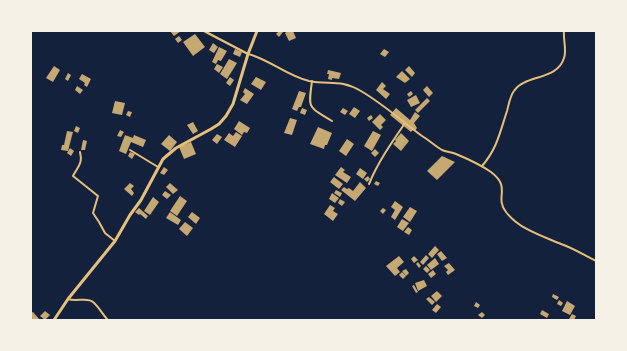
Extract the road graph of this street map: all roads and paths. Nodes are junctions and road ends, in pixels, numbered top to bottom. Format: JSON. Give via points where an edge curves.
{"nodes":[{"id":1,"x":204,"y":31,"type":"edge"},
{"id":2,"x":257,"y":31,"type":"edge"},
{"id":3,"x":564,"y":31,"type":"edge"},
{"id":4,"x":248,"y":54,"type":"junction"},
{"id":5,"x":312,"y":81,"type":"junction"},
{"id":6,"x":332,"y":121,"type":"dead end"},
{"id":7,"x":405,"y":123,"type":"junction"},
{"id":8,"x":130,"y":150,"type":"dead end"},
{"id":9,"x":80,"y":152,"type":"dead end"},
{"id":10,"x":482,"y":166,"type":"junction"},
{"id":11,"x":158,"y":167,"type":"junction"},
{"id":12,"x":369,"y":184,"type":"dead end"},
{"id":13,"x":115,"y":241,"type":"junction"},
{"id":14,"x":596,"y":261,"type":"edge"},
{"id":15,"x":68,"y":299,"type":"junction"},
{"id":16,"x":54,"y":320,"type":"edge"},
{"id":17,"x":108,"y":320,"type":"edge"}],
"edges":[{"from":1,"to":4,"type":"street"},
{"from":2,"to":4,"type":"main road"},
{"from":3,"to":10,"type":"street","via":[[565,55],[562,63],[552,72],[523,84],[514,91],[494,149]]},
{"from":4,"to":5,"type":"street","via":[[302,79]]},
{"from":4,"to":11,"type":"main road","via":[[233,104],[223,120],[176,148],[163,158]]},
{"from":5,"to":6,"type":"street","via":[[310,105]]},
{"from":5,"to":7,"type":"street","via":[[354,87]]},
{"from":7,"to":10,"type":"street","via":[[441,150]]},
{"from":7,"to":12,"type":"street"},
{"from":8,"to":11,"type":"street"},
{"from":9,"to":13,"type":"street","via":[[82,159],[73,176],[98,196],[93,213],[104,233]]},
{"from":10,"to":14,"type":"street","via":[[501,182],[502,204],[512,218],[541,236]]},
{"from":11,"to":13,"type":"main road"},
{"from":13,"to":15,"type":"main road"},
{"from":15,"to":16,"type":"main road"},
{"from":15,"to":17,"type":"street","via":[[92,301]]}]}
